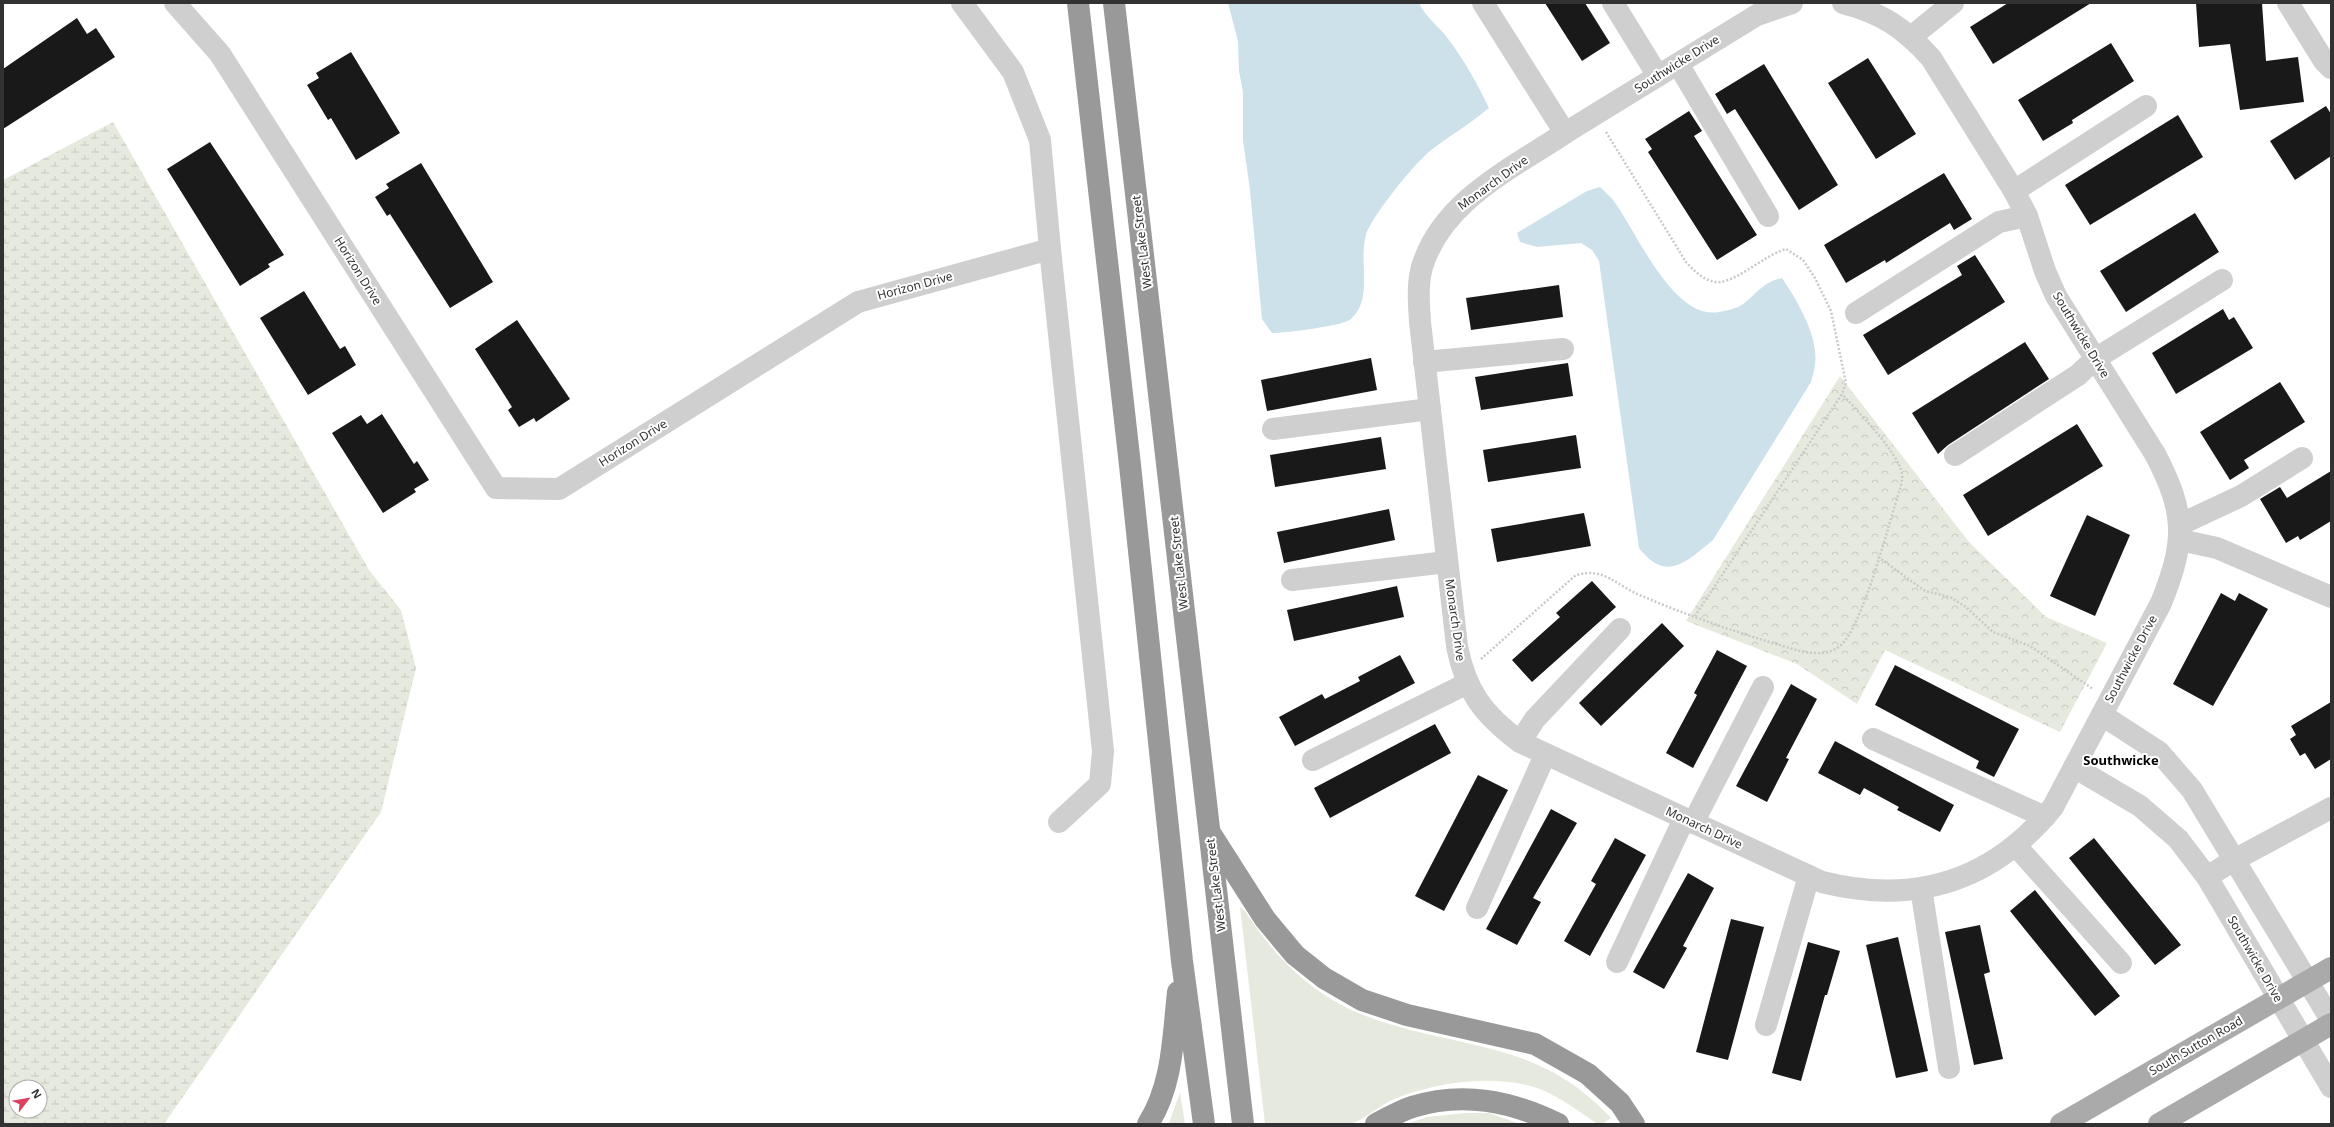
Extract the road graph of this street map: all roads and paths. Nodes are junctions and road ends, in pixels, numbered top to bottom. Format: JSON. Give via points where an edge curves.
{"nodes":[{"id":1,"x":175,"y":3,"type":"edge"},
{"id":2,"x":962,"y":3,"type":"edge"},
{"id":3,"x":1078,"y":3,"type":"edge"},
{"id":4,"x":1114,"y":3,"type":"edge"},
{"id":5,"x":1483,"y":3,"type":"edge"},
{"id":6,"x":1613,"y":3,"type":"edge"},
{"id":7,"x":1790,"y":3,"type":"edge"},
{"id":8,"x":1843,"y":3,"type":"edge"},
{"id":9,"x":1953,"y":3,"type":"edge"},
{"id":10,"x":2288,"y":3,"type":"edge"},
{"id":11,"x":1911,"y":37,"type":"junction"},
{"id":12,"x":1678,"y":64,"type":"junction"},
{"id":13,"x":2331,"y":68,"type":"edge"},
{"id":14,"x":1658,"y":76,"type":"junction"},
{"id":15,"x":2146,"y":106,"type":"dead end"},
{"id":16,"x":1595,"y":115,"type":"junction"},
{"id":17,"x":1565,"y":133,"type":"junction"},
{"id":18,"x":2014,"y":191,"type":"junction"},
{"id":19,"x":1768,"y":216,"type":"dead end"},
{"id":20,"x":2027,"y":216,"type":"junction"},
{"id":21,"x":1050,"y":249,"type":"junction"},
{"id":22,"x":2222,"y":280,"type":"dead end"},
{"id":23,"x":1856,"y":313,"type":"dead end"},
{"id":24,"x":1563,"y":349,"type":"dead end"},
{"id":25,"x":2095,"y":360,"type":"junction"},
{"id":26,"x":1424,"y":362,"type":"junction"},
{"id":27,"x":1842,"y":394,"type":"junction"},
{"id":28,"x":1430,"y":409,"type":"junction"},
{"id":29,"x":1274,"y":430,"type":"dead end"},
{"id":30,"x":1955,"y":455,"type":"dead end"},
{"id":31,"x":2302,"y":458,"type":"dead end"},
{"id":32,"x":2179,"y":533,"type":"junction"},
{"id":33,"x":1878,"y":557,"type":"junction"},
{"id":34,"x":1447,"y":562,"type":"junction"},
{"id":35,"x":1292,"y":580,"type":"dead end"},
{"id":36,"x":2331,"y":597,"type":"edge"},
{"id":37,"x":1695,"y":616,"type":"junction"},
{"id":38,"x":1620,"y":629,"type":"dead end"},
{"id":39,"x":1465,"y":677,"type":"junction"},
{"id":40,"x":1763,"y":688,"type":"dead end"},
{"id":41,"x":2106,"y":707,"type":"junction"},
{"id":42,"x":1873,"y":739,"type":"dead end"},
{"id":43,"x":1520,"y":742,"type":"junction"},
{"id":44,"x":1545,"y":755,"type":"junction"},
{"id":45,"x":1313,"y":760,"type":"dead end"},
{"id":46,"x":2074,"y":767,"type":"junction"},
{"id":47,"x":2331,"y":808,"type":"edge"},
{"id":48,"x":2045,"y":817,"type":"junction"},
{"id":49,"x":1689,"y":821,"type":"junction"},
{"id":50,"x":1059,"y":822,"type":"dead end"},
{"id":51,"x":1210,"y":833,"type":"junction"},
{"id":52,"x":2016,"y":846,"type":"junction"},
{"id":53,"x":2234,"y":860,"type":"junction"},
{"id":54,"x":1809,"y":876,"type":"junction"},
{"id":55,"x":2207,"y":877,"type":"junction"},
{"id":56,"x":1921,"y":888,"type":"junction"},
{"id":57,"x":1477,"y":908,"type":"dead end"},
{"id":58,"x":1182,"y":961,"type":"junction"},
{"id":59,"x":1617,"y":962,"type":"dead end"},
{"id":60,"x":2121,"y":963,"type":"dead end"},
{"id":61,"x":2331,"y":968,"type":"edge"},
{"id":62,"x":2307,"y":982,"type":"junction"},
{"id":63,"x":2278,"y":998,"type":"junction"},
{"id":64,"x":2331,"y":1020,"type":"edge"},
{"id":65,"x":2331,"y":1024,"type":"edge"},
{"id":66,"x":1766,"y":1025,"type":"dead end"},
{"id":67,"x":2302,"y":1041,"type":"junction"},
{"id":68,"x":1948,"y":1068,"type":"dead end"},
{"id":69,"x":2331,"y":1087,"type":"edge"},
{"id":70,"x":1148,"y":1124,"type":"edge"},
{"id":71,"x":1204,"y":1124,"type":"edge"},
{"id":72,"x":1243,"y":1124,"type":"edge"},
{"id":73,"x":1376,"y":1124,"type":"edge"},
{"id":74,"x":1558,"y":1124,"type":"edge"},
{"id":75,"x":1634,"y":1124,"type":"edge"},
{"id":76,"x":2061,"y":1124,"type":"edge"},
{"id":77,"x":2159,"y":1124,"type":"edge"}],
"edges":[{"from":1,"to":21,"type":"street","name":"Horizon Drive","via":[[220,54],[496,488],[559,489],[858,302]]},
{"from":2,"to":21,"type":"street","via":[[1013,72],[1040,140]]},
{"from":3,"to":58,"type":"highway"},
{"from":4,"to":51,"type":"highway","name":"West Lake Street"},
{"from":5,"to":17,"type":"street"},
{"from":6,"to":14,"type":"street"},
{"from":7,"to":12,"type":"street","name":"Southwicke Drive","via":[[1757,15]]},
{"from":8,"to":11,"type":"street","name":"Southwicke Drive","via":[[1882,16]]},
{"from":9,"to":11,"type":"street"},
{"from":10,"to":13,"type":"street"},
{"from":11,"to":18,"type":"street","name":"Southwicke Drive","via":[[1931,58]]},
{"from":12,"to":14,"type":"street","name":"Southwicke Drive"},
{"from":12,"to":19,"type":"street"},
{"from":14,"to":16,"type":"street","name":"Southwicke Drive"},
{"from":15,"to":18,"type":"street"},
{"from":16,"to":17,"type":"street","name":"Southwicke Drive"},
{"from":16,"to":27,"type":"path","via":[[1686,262],[1698,275],[1719,282],[1786,249],[1803,260],[1831,311],[1846,382]]},
{"from":17,"to":26,"type":"street","name":"Monarch Drive","via":[[1468,198],[1442,226],[1422,269],[1419,296]]},
{"from":18,"to":20,"type":"street","name":"Southwicke Drive"},
{"from":20,"to":23,"type":"street","via":[[1999,222]]},
{"from":20,"to":25,"type":"street","name":"Southwicke Drive","via":[[2056,296]]},
{"from":21,"to":50,"type":"street","via":[[1103,751],[1100,784]]},
{"from":22,"to":25,"type":"street"},
{"from":24,"to":26,"type":"street"},
{"from":25,"to":30,"type":"street","via":[[2078,375]]},
{"from":25,"to":32,"type":"street","name":"Southwicke Drive","via":[[2168,478],[2177,507]]},
{"from":26,"to":28,"type":"street","name":"Monarch Drive"},
{"from":27,"to":33,"type":"path","via":[[1885,443],[1902,473],[1900,489]]},
{"from":27,"to":37,"type":"path"},
{"from":28,"to":29,"type":"street"},
{"from":28,"to":34,"type":"street","name":"Monarch Drive"},
{"from":31,"to":32,"type":"street"},
{"from":32,"to":36,"type":"street"},
{"from":32,"to":41,"type":"street","name":"Southwicke Drive","via":[[2175,569],[2161,603]]},
{"from":33,"to":37,"type":"path","via":[[1857,622],[1848,637],[1830,652],[1804,652],[1749,636]]},
{"from":33,"to":41,"type":"path","via":[[1925,591],[1950,597],[1966,606],[1993,632],[2030,646],[2086,686]]},
{"from":34,"to":35,"type":"street"},
{"from":34,"to":39,"type":"street","name":"Monarch Drive","via":[[1457,646]]},
{"from":37,"to":39,"type":"path","via":[[1641,596],[1610,578],[1590,572],[1576,576],[1485,656]]},
{"from":38,"to":43,"type":"street","via":[[1534,719]]},
{"from":39,"to":43,"type":"street","name":"Monarch Drive","via":[[1473,695],[1488,714]]},
{"from":39,"to":45,"type":"street"},
{"from":40,"to":49,"type":"street"},
{"from":41,"to":46,"type":"street","name":"Southwicke Drive"},
{"from":41,"to":53,"type":"street","name":"Southwicke Drive","via":[[2159,752],[2192,790]]},
{"from":42,"to":48,"type":"street"},
{"from":43,"to":44,"type":"street","name":"Monarch Drive"},
{"from":44,"to":49,"type":"street","name":"Monarch Drive"},
{"from":44,"to":57,"type":"street"},
{"from":46,"to":48,"type":"street","name":"Monarch Drive"},
{"from":46,"to":55,"type":"street","name":"Southwicke Drive","via":[[2140,806],[2178,840]]},
{"from":47,"to":53,"type":"street"},
{"from":48,"to":52,"type":"street","name":"Monarch Drive"},
{"from":49,"to":54,"type":"street","name":"Monarch Drive"},
{"from":49,"to":59,"type":"street"},
{"from":51,"to":72,"type":"highway","name":"West Lake Street"},
{"from":51,"to":75,"type":"highway","via":[[1265,919],[1295,955],[1324,978],[1362,1000],[1407,1015],[1535,1044],[1588,1074],[1620,1103]]},
{"from":52,"to":56,"type":"street","name":"Monarch Drive","via":[[1978,870],[1947,882]]},
{"from":52,"to":60,"type":"street"},
{"from":53,"to":55,"type":"street"},
{"from":53,"to":62,"type":"street","name":"Southwicke Drive"},
{"from":54,"to":56,"type":"street","name":"Monarch Drive","via":[[1850,889],[1880,892]]},
{"from":54,"to":66,"type":"street"},
{"from":55,"to":63,"type":"street","name":"Southwicke Drive"},
{"from":56,"to":68,"type":"street"},
{"from":58,"to":70,"type":"highway","via":[[1167,1084],[1157,1110]]},
{"from":58,"to":71,"type":"highway"},
{"from":61,"to":62,"type":"main road","name":"South Sutton Road"},
{"from":62,"to":63,"type":"main road","name":"South Sutton Road"},
{"from":62,"to":64,"type":"street","name":"Southwicke Drive"},
{"from":63,"to":67,"type":"street","name":"Southwicke Drive"},
{"from":63,"to":76,"type":"main road","name":"South Sutton Road"},
{"from":65,"to":67,"type":"main road"},
{"from":67,"to":69,"type":"street","name":"Southwicke Drive"},
{"from":67,"to":77,"type":"main road"},
{"from":73,"to":74,"type":"highway","via":[[1412,1107],[1457,1098],[1497,1101]]}]}
